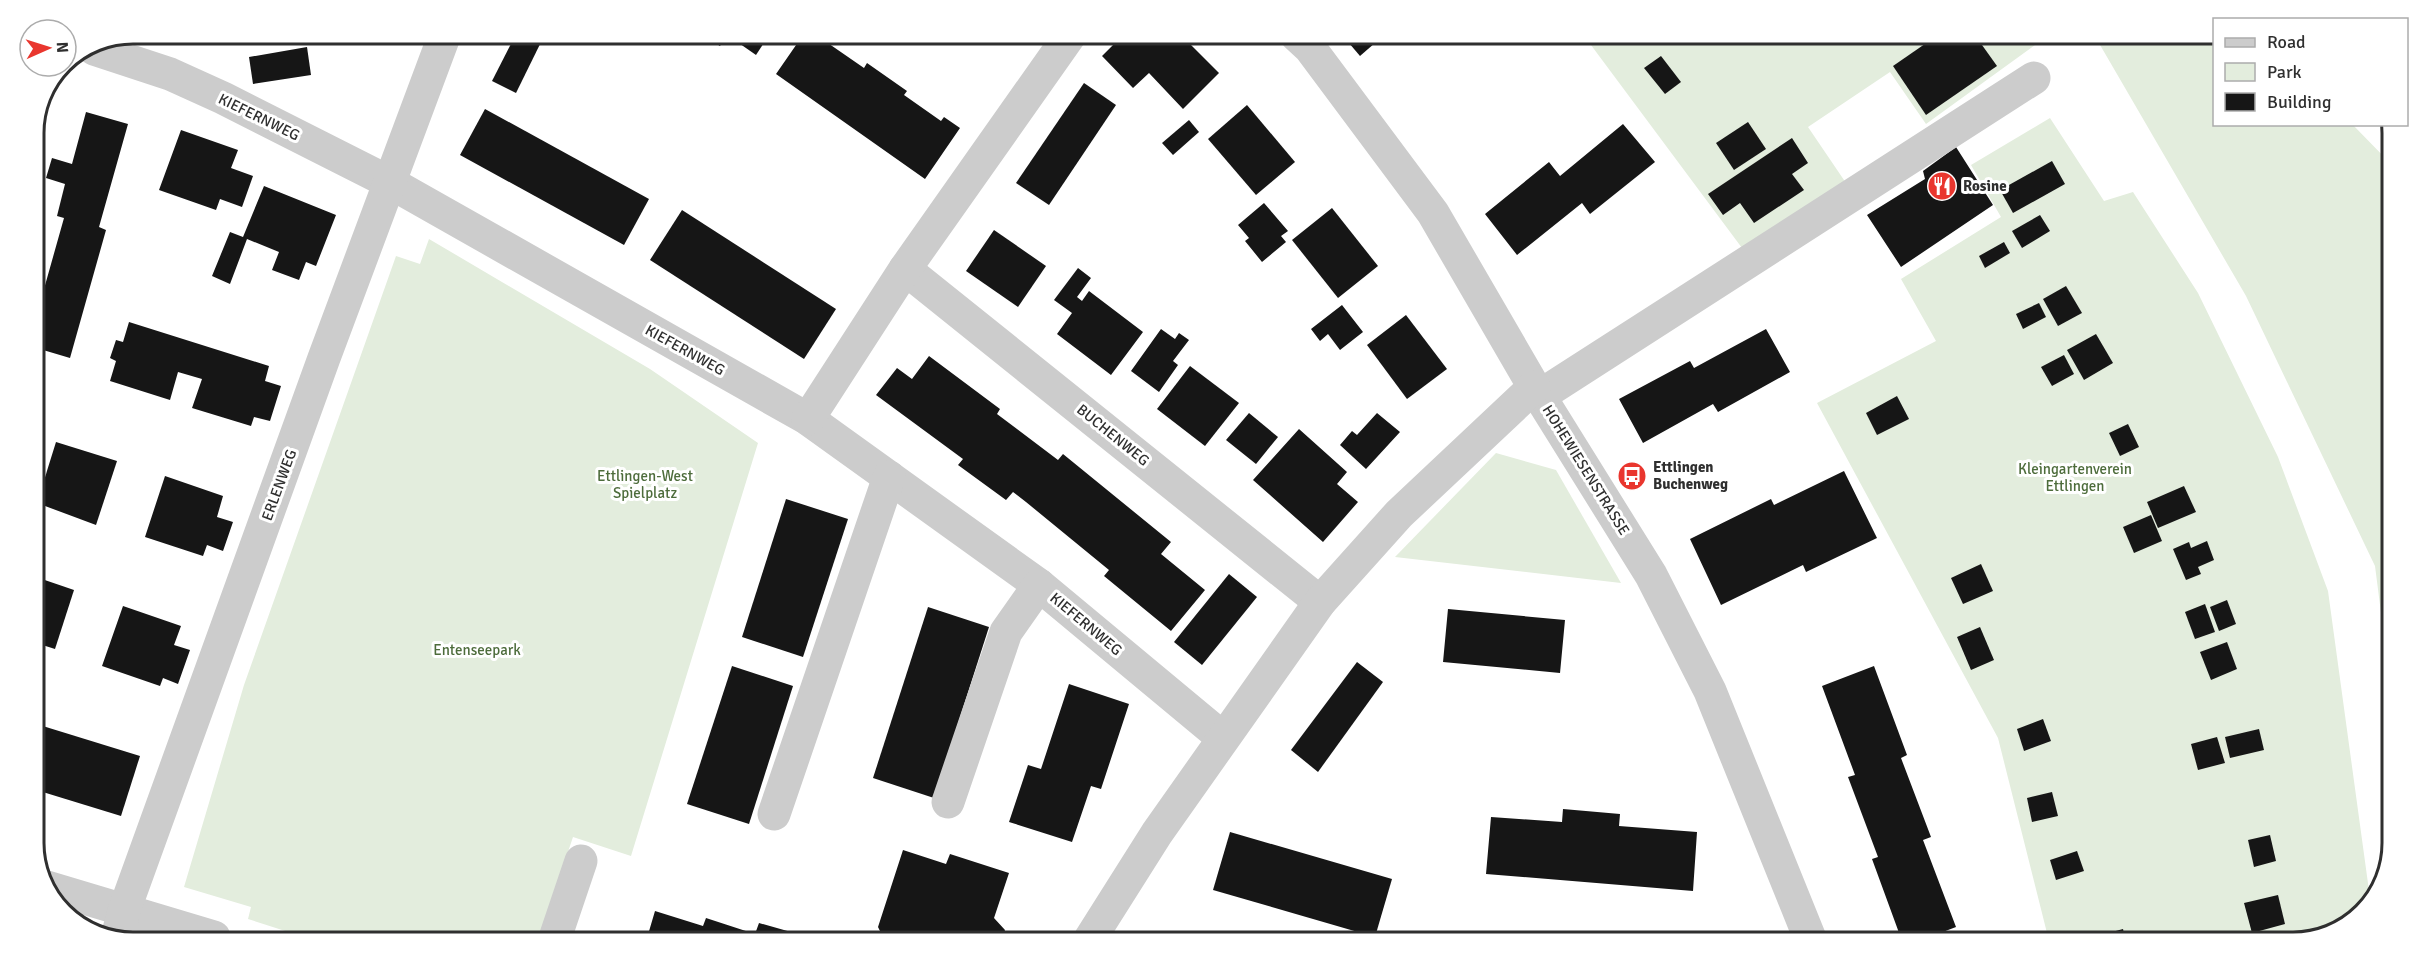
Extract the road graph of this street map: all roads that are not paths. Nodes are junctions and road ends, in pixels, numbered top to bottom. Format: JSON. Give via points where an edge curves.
{"nodes":[{"id":1,"x":441,"y":44,"type":"edge"},
{"id":2,"x":1064,"y":44,"type":"edge"},
{"id":3,"x":1306,"y":44,"type":"edge"},
{"id":4,"x":98,"y":50,"type":"edge"},
{"id":5,"x":2034,"y":78,"type":"dead end"},
{"id":6,"x":389,"y":182,"type":"junction"},
{"id":7,"x":905,"y":269,"type":"junction"},
{"id":8,"x":1538,"y":391,"type":"junction"},
{"id":9,"x":808,"y":419,"type":"junction"},
{"id":10,"x":889,"y":477,"type":"junction"},
{"id":11,"x":1039,"y":585,"type":"junction"},
{"id":12,"x":1320,"y":602,"type":"junction"},
{"id":13,"x":1223,"y":738,"type":"junction"},
{"id":14,"x":948,"y":802,"type":"dead end"},
{"id":15,"x":774,"y":813,"type":"dead end"},
{"id":16,"x":581,"y":861,"type":"dead end"},
{"id":17,"x":59,"y":893,"type":"edge"},
{"id":18,"x":120,"y":924,"type":"edge"},
{"id":19,"x":178,"y":932,"type":"edge"},
{"id":20,"x":557,"y":932,"type":"edge"},
{"id":21,"x":1094,"y":932,"type":"edge"},
{"id":22,"x":1807,"y":932,"type":"edge"}],
"edges":[{"from":1,"to":6,"type":"street","name":"ERLENWEG"},
{"from":2,"to":7,"type":"street"},
{"from":3,"to":8,"type":"street","name":"HOHEWIESENSTRASSE","via":[[1433,213]]},
{"from":4,"to":6,"type":"street","name":"KIEFERNWEG","via":[[223,98]]},
{"from":5,"to":8,"type":"street"},
{"from":6,"to":9,"type":"street","name":"KIEFERNWEG"},
{"from":6,"to":18,"type":"street","name":"ERLENWEG"},
{"from":7,"to":9,"type":"street"},
{"from":7,"to":12,"type":"street","name":"BUCHENWEG"},
{"from":8,"to":12,"type":"street","via":[[1399,514]]},
{"from":8,"to":22,"type":"street","name":"HOHEWIESENSTRASSE","via":[[1652,576],[1710,691]]},
{"from":9,"to":10,"type":"street","name":"KIEFERNWEG"},
{"from":10,"to":11,"type":"street","name":"KIEFERNWEG"},
{"from":10,"to":15,"type":"street"},
{"from":11,"to":13,"type":"street","name":"KIEFERNWEG"},
{"from":11,"to":14,"type":"street","via":[[1005,632]]},
{"from":12,"to":13,"type":"street"},
{"from":13,"to":21,"type":"street"},
{"from":16,"to":20,"type":"street"},
{"from":17,"to":18,"type":"street"},
{"from":18,"to":19,"type":"street"}]}
